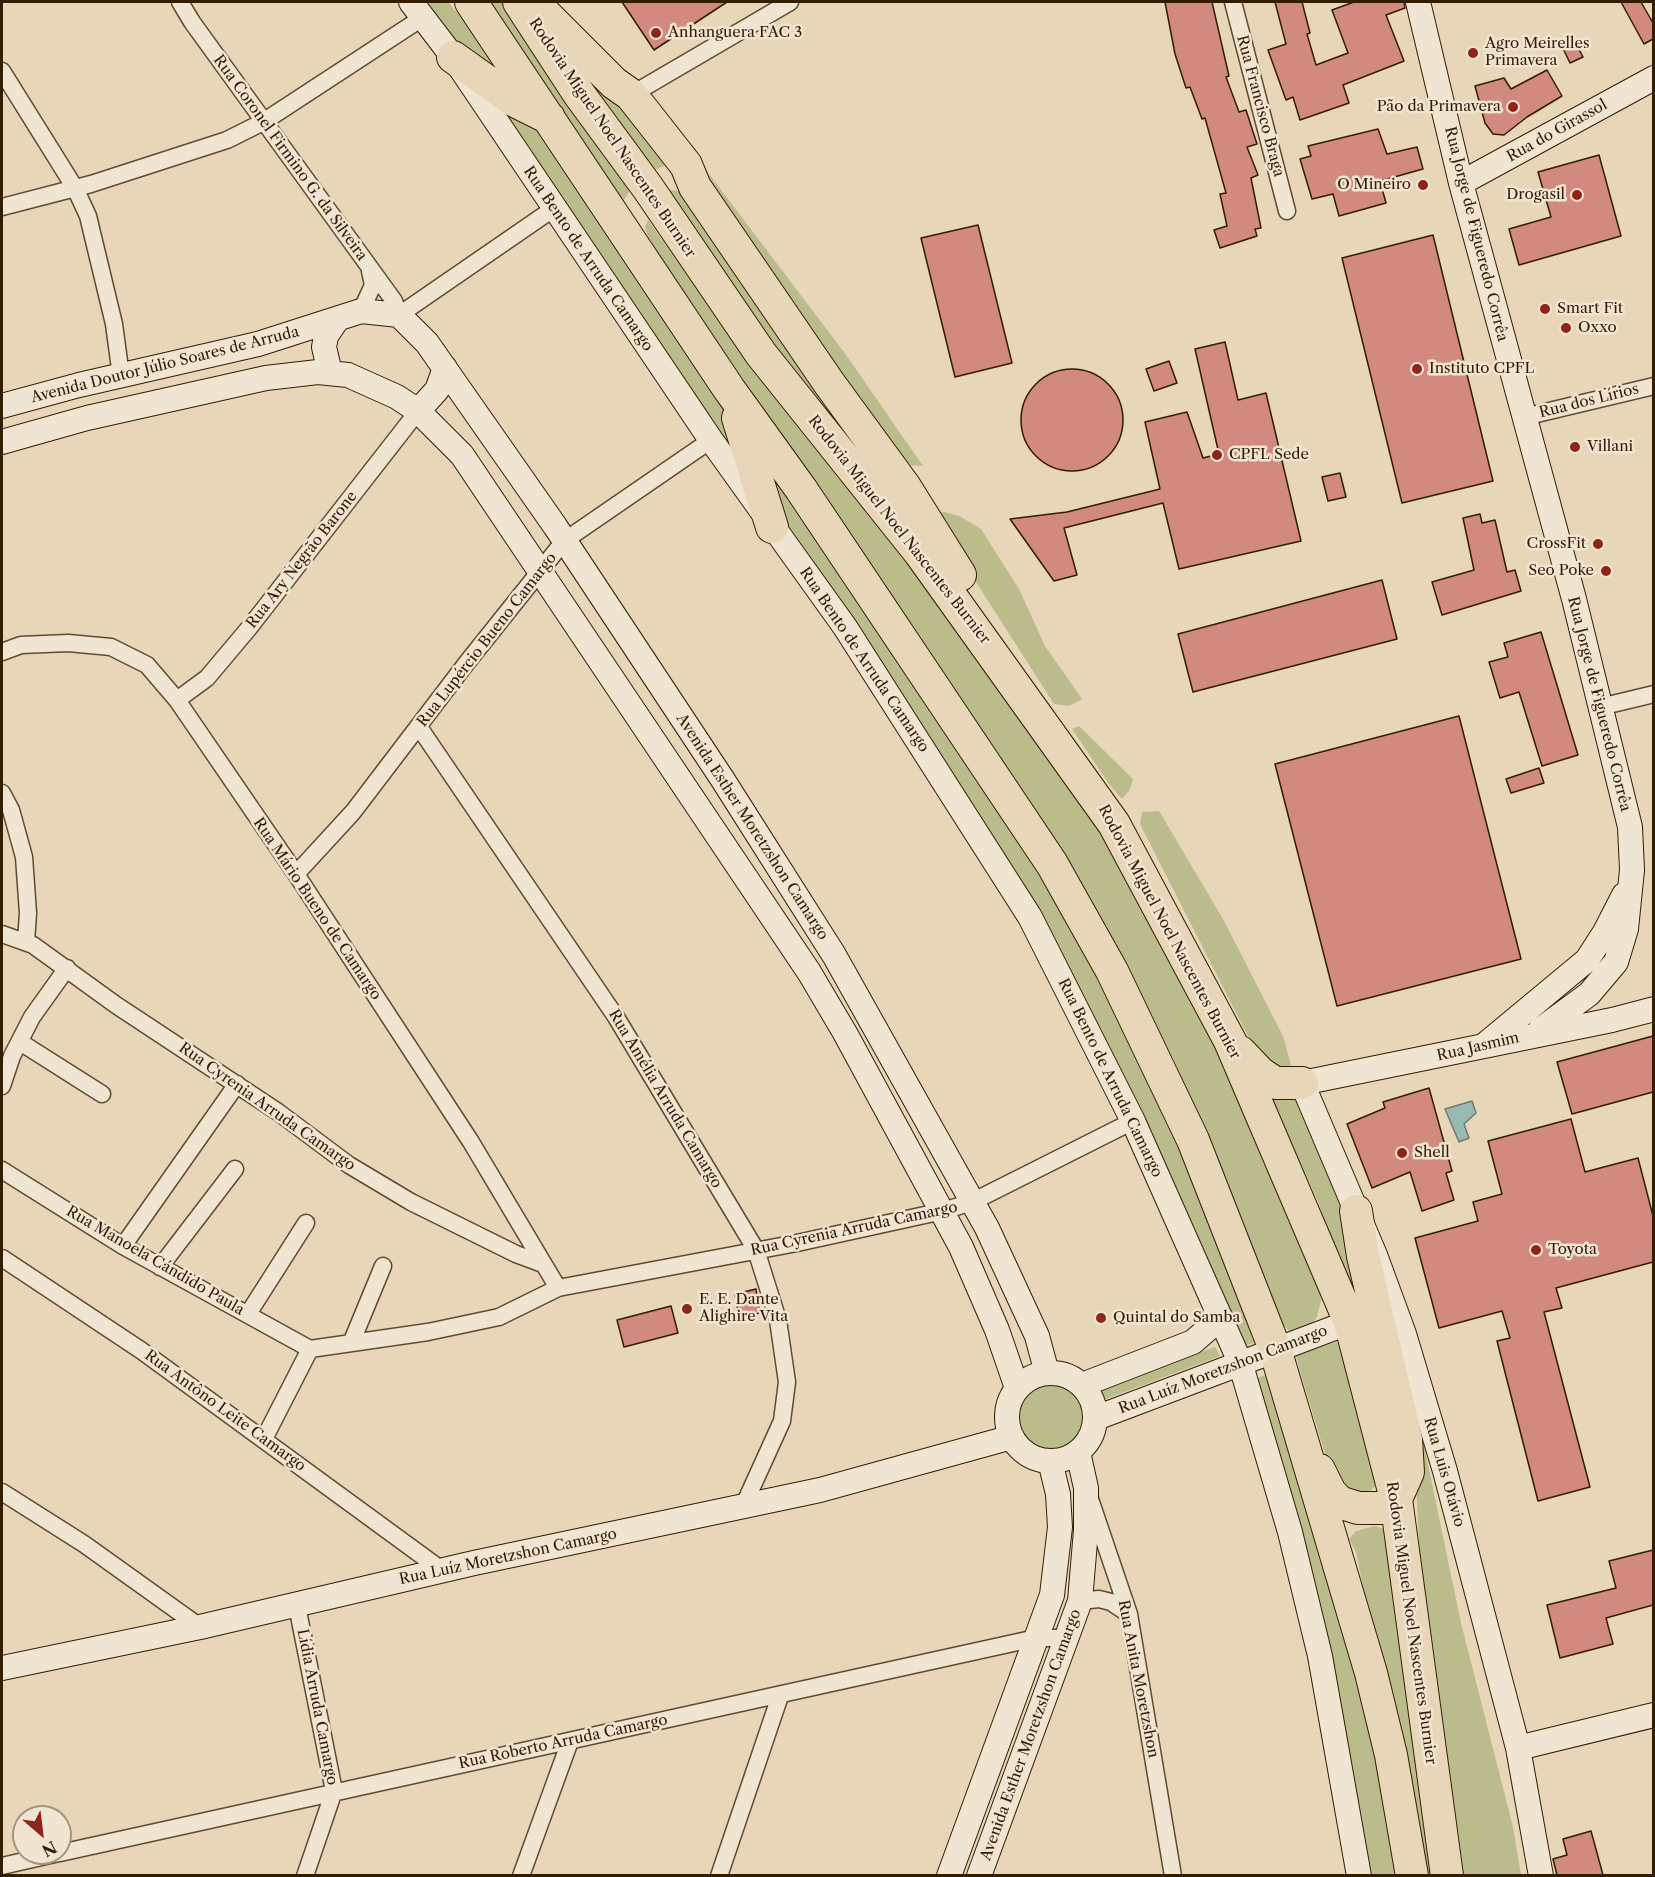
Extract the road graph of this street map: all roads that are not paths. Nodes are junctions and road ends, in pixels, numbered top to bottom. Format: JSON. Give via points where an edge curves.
{"nodes":[{"id":1,"x":180,"y":2,"type":"edge"},
{"id":2,"x":471,"y":2,"type":"edge"},
{"id":3,"x":519,"y":2,"type":"edge"},
{"id":4,"x":532,"y":2,"type":"edge"},
{"id":5,"x":790,"y":2,"type":"edge"},
{"id":6,"x":1233,"y":2,"type":"edge"},
{"id":7,"x":1418,"y":2,"type":"edge"},
{"id":8,"x":417,"y":10,"type":"edge"},
{"id":9,"x":453,"y":57,"type":"junction"},
{"id":10,"x":2,"y":71,"type":"edge"},
{"id":11,"x":1653,"y":78,"type":"edge"},
{"id":12,"x":632,"y":95,"type":"junction"},
{"id":13,"x":550,"y":118,"type":"junction"},
{"id":14,"x":263,"y":122,"type":"junction"},
{"id":15,"x":1461,"y":183,"type":"junction"},
{"id":16,"x":695,"y":187,"type":"junction"},
{"id":17,"x":75,"y":188,"type":"junction"},
{"id":18,"x":648,"y":188,"type":"junction"},
{"id":19,"x":2,"y":207,"type":"edge"},
{"id":20,"x":553,"y":208,"type":"junction"},
{"id":21,"x":1287,"y":211,"type":"dead end"},
{"id":22,"x":637,"y":248,"type":"junction"},
{"id":23,"x":370,"y":270,"type":"junction"},
{"id":24,"x":361,"y":311,"type":"junction"},
{"id":25,"x":399,"y":315,"type":"junction"},
{"id":26,"x":337,"y":320,"type":"junction"},
{"id":27,"x":445,"y":368,"type":"junction"},
{"id":28,"x":330,"y":373,"type":"junction"},
{"id":29,"x":121,"y":376,"type":"junction"},
{"id":30,"x":1653,"y":386,"type":"edge"},
{"id":31,"x":729,"y":389,"type":"junction"},
{"id":32,"x":2,"y":406,"type":"edge"},
{"id":33,"x":418,"y":411,"type":"junction"},
{"id":34,"x":1524,"y":417,"type":"junction"},
{"id":35,"x":711,"y":440,"type":"junction"},
{"id":36,"x":2,"y":442,"type":"edge"},
{"id":37,"x":772,"y":527,"type":"junction"},
{"id":38,"x":564,"y":541,"type":"junction"},
{"id":39,"x":541,"y":572,"type":"junction"},
{"id":40,"x":2,"y":652,"type":"edge"},
{"id":41,"x":1653,"y":694,"type":"edge"},
{"id":42,"x":177,"y":700,"type":"junction"},
{"id":43,"x":1600,"y":707,"type":"junction"},
{"id":44,"x":418,"y":728,"type":"junction"},
{"id":45,"x":1050,"y":732,"type":"junction"},
{"id":46,"x":2,"y":793,"type":"edge"},
{"id":47,"x":296,"y":874,"type":"junction"},
{"id":48,"x":1629,"y":885,"type":"junction"},
{"id":49,"x":2,"y":934,"type":"edge"},
{"id":50,"x":26,"y":942,"type":"junction"},
{"id":51,"x":67,"y":968,"type":"junction"},
{"id":52,"x":1572,"y":975,"type":"junction"},
{"id":53,"x":1589,"y":994,"type":"junction"},
{"id":54,"x":1653,"y":1009,"type":"edge"},
{"id":55,"x":1612,"y":1020,"type":"junction"},
{"id":56,"x":1533,"y":1035,"type":"junction"},
{"id":57,"x":1230,"y":1041,"type":"junction"},
{"id":58,"x":20,"y":1042,"type":"junction"},
{"id":59,"x":1482,"y":1047,"type":"junction"},
{"id":60,"x":1359,"y":1073,"type":"junction"},
{"id":61,"x":1302,"y":1083,"type":"junction"},
{"id":62,"x":237,"y":1084,"type":"junction"},
{"id":63,"x":2,"y":1086,"type":"edge"},
{"id":64,"x":102,"y":1094,"type":"dead end"},
{"id":65,"x":1320,"y":1120,"type":"junction"},
{"id":66,"x":1133,"y":1121,"type":"junction"},
{"id":67,"x":235,"y":1169,"type":"dead end"},
{"id":68,"x":2,"y":1170,"type":"edge"},
{"id":69,"x":972,"y":1202,"type":"junction"},
{"id":70,"x":943,"y":1211,"type":"junction"},
{"id":71,"x":1356,"y":1211,"type":"junction"},
{"id":72,"x":306,"y":1223,"type":"dead end"},
{"id":73,"x":123,"y":1246,"type":"junction"},
{"id":74,"x":756,"y":1250,"type":"junction"},
{"id":75,"x":2,"y":1258,"type":"edge"},
{"id":76,"x":543,"y":1264,"type":"junction"},
{"id":77,"x":160,"y":1266,"type":"junction"},
{"id":78,"x":383,"y":1266,"type":"dead end"},
{"id":79,"x":558,"y":1288,"type":"junction"},
{"id":80,"x":1217,"y":1310,"type":"junction"},
{"id":81,"x":248,"y":1314,"type":"junction"},
{"id":82,"x":1350,"y":1322,"type":"junction"},
{"id":83,"x":352,"y":1341,"type":"junction"},
{"id":84,"x":310,"y":1349,"type":"junction"},
{"id":85,"x":1275,"y":1349,"type":"junction"},
{"id":86,"x":1240,"y":1362,"type":"junction"},
{"id":87,"x":1047,"y":1373,"type":"junction"},
{"id":88,"x":1082,"y":1385,"type":"junction"},
{"id":89,"x":1017,"y":1388,"type":"junction"},
{"id":90,"x":1294,"y":1411,"type":"junction"},
{"id":91,"x":1096,"y":1418,"type":"junction"},
{"id":92,"x":1012,"y":1437,"type":"junction"},
{"id":93,"x":264,"y":1439,"type":"junction"},
{"id":94,"x":1078,"y":1452,"type":"junction"},
{"id":95,"x":1050,"y":1461,"type":"junction"},
{"id":96,"x":1086,"y":1488,"type":"junction"},
{"id":97,"x":2,"y":1492,"type":"edge"},
{"id":98,"x":1396,"y":1499,"type":"junction"},
{"id":99,"x":743,"y":1507,"type":"junction"},
{"id":100,"x":443,"y":1571,"type":"junction"},
{"id":101,"x":1080,"y":1602,"type":"junction"},
{"id":102,"x":297,"y":1606,"type":"junction"},
{"id":103,"x":1129,"y":1614,"type":"junction"},
{"id":104,"x":200,"y":1627,"type":"junction"},
{"id":105,"x":1036,"y":1638,"type":"junction"},
{"id":106,"x":1066,"y":1638,"type":"junction"},
{"id":107,"x":2,"y":1668,"type":"edge"},
{"id":108,"x":780,"y":1696,"type":"junction"},
{"id":109,"x":1653,"y":1715,"type":"edge"},
{"id":110,"x":570,"y":1741,"type":"junction"},
{"id":111,"x":1518,"y":1748,"type":"junction"},
{"id":112,"x":334,"y":1791,"type":"junction"},
{"id":113,"x":72,"y":1850,"type":"edge"},
{"id":114,"x":305,"y":1875,"type":"edge"},
{"id":115,"x":521,"y":1875,"type":"edge"},
{"id":116,"x":719,"y":1875,"type":"edge"},
{"id":117,"x":949,"y":1875,"type":"edge"},
{"id":118,"x":979,"y":1875,"type":"edge"},
{"id":119,"x":1173,"y":1875,"type":"edge"},
{"id":120,"x":1359,"y":1875,"type":"edge"},
{"id":121,"x":1412,"y":1875,"type":"edge"},
{"id":122,"x":1447,"y":1875,"type":"edge"},
{"id":123,"x":1541,"y":1875,"type":"edge"}],
"edges":[{"from":1,"to":14,"type":"street","name":"Rua Coronel Firmino G. da Silveira"},
{"from":2,"to":13,"type":"highway"},
{"from":3,"to":18,"type":"highway","name":"Rodovia Miguel Noel Nascentes Burnier","via":[[579,94]]},
{"from":4,"to":12,"type":"highway","via":[[614,83]]},
{"from":5,"to":12,"type":"street"},
{"from":6,"to":21,"type":"street","name":"Rua Francisco Braga"},
{"from":7,"to":15,"type":"main road","name":"Rua Jorge de Figueredo Corrêa"},
{"from":8,"to":9,"type":"main road","name":"Rua Bento de Arruda Camargo"},
{"from":8,"to":14,"type":"street"},
{"from":9,"to":13,"type":"highway","via":[[513,100]]},
{"from":9,"to":20,"type":"main road","name":"Rua Bento de Arruda Camargo"},
{"from":10,"to":17,"type":"street"},
{"from":11,"to":15,"type":"main road","name":"Rua do Girassol"},
{"from":12,"to":16,"type":"highway","via":[[686,165]]},
{"from":13,"to":22,"type":"highway"},
{"from":14,"to":17,"type":"street","via":[[227,140]]},
{"from":14,"to":23,"type":"street","name":"Rua Coronel Firmino G. da Silveira"},
{"from":15,"to":34,"type":"main road","name":"Rua Jorge de Figueredo Corrêa"},
{"from":16,"to":18,"type":"highway","via":[[681,180]]},
{"from":16,"to":45,"type":"highway","via":[[1056,715]]},
{"from":17,"to":19,"type":"street"},
{"from":17,"to":29,"type":"street","via":[[88,216],[114,324]]},
{"from":18,"to":22,"type":"highway","via":[[632,223]]},
{"from":18,"to":45,"type":"highway","name":"Rodovia Miguel Noel Nascentes Burnier","via":[[761,354],[920,553]]},
{"from":20,"to":25,"type":"street"},
{"from":20,"to":35,"type":"main road","name":"Rua Bento de Arruda Camargo"},
{"from":22,"to":31,"type":"highway"},
{"from":23,"to":24,"type":"street","via":[[372,285]]},
{"from":23,"to":25,"type":"street","name":"Rua Coronel Firmino G. da Silveira","via":[[394,301]]},
{"from":24,"to":25,"type":"main road","name":"Avenida Doutor Júlio Soares de Arruda"},
{"from":24,"to":26,"type":"main road","name":"Avenida Doutor Júlio Soares de Arruda"},
{"from":25,"to":27,"type":"main road","name":"Avenida Esther Moretzshon Camargo"},
{"from":26,"to":28,"type":"main road","via":[[324,347]]},
{"from":26,"to":29,"type":"main road","name":"Avenida Doutor Júlio Soares de Arruda","via":[[258,345]]},
{"from":27,"to":33,"type":"main road","via":[[437,390]]},
{"from":27,"to":38,"type":"main road","name":"Avenida Esther Moretzshon Camargo"},
{"from":28,"to":33,"type":"main road","via":[[348,375]]},
{"from":28,"to":36,"type":"main road","via":[[266,378],[87,418]]},
{"from":29,"to":32,"type":"main road","name":"Avenida Doutor Júlio Soares de Arruda"},
{"from":30,"to":34,"type":"street","name":"Rua dos Lírios"},
{"from":31,"to":37,"type":"highway"},
{"from":31,"to":85,"type":"highway","via":[[801,489],[1057,873],[1112,971],[1193,1140]]},
{"from":33,"to":39,"type":"main road","via":[[462,455]]},
{"from":33,"to":42,"type":"street","name":"Rua Ary Negrão Barone","via":[[249,628],[207,678]]},
{"from":34,"to":43,"type":"main road","name":"Rua Jorge de Figueredo Corrêa"},
{"from":35,"to":37,"type":"main road","name":"Rua Bento de Arruda Camargo"},
{"from":35,"to":38,"type":"street","name":"Rua Lupércio Bueno Camargo"},
{"from":37,"to":66,"type":"main road","name":"Rua Bento de Arruda Camargo","via":[[844,627],[1024,907]]},
{"from":38,"to":39,"type":"street","name":"Rua Lupércio Bueno Camargo"},
{"from":38,"to":69,"type":"main road","name":"Avenida Esther Moretzshon Camargo","via":[[788,880],[871,1018]]},
{"from":39,"to":44,"type":"street","name":"Rua Lupércio Bueno Camargo"},
{"from":39,"to":70,"type":"main road","via":[[809,972]]},
{"from":40,"to":42,"type":"street","name":"Rua Mário Bueno de Camargo","via":[[33,644],[111,647],[147,664]]},
{"from":41,"to":43,"type":"street"},
{"from":42,"to":47,"type":"street","name":"Rua Mário Bueno de Camargo"},
{"from":43,"to":48,"type":"main road","name":"Rua Jorge de Figueredo Corrêa","via":[[1630,826],[1633,862]]},
{"from":44,"to":47,"type":"street","name":"Rua Lupércio Bueno Camargo","via":[[353,812]]},
{"from":44,"to":74,"type":"street","name":"Rua Amélia Arruda Camargo","via":[[616,1017]]},
{"from":45,"to":57,"type":"highway","name":"Rodovia Miguel Noel Nascentes Burnier","via":[[1114,824]]},
{"from":46,"to":50,"type":"street","via":[[24,857]]},
{"from":47,"to":76,"type":"street","name":"Rua Mário Bueno de Camargo","via":[[471,1142]]},
{"from":48,"to":52,"type":"main road","name":"Rua Jorge de Figueredo Corrêa","via":[[1602,938]]},
{"from":48,"to":53,"type":"main road","name":"Rua Jorge de Figueredo Corrêa","via":[[1622,949]]},
{"from":49,"to":50,"type":"street","name":"Rua Cyrenia Arruda Camargo"},
{"from":50,"to":51,"type":"street","name":"Rua Cyrenia Arruda Camargo"},
{"from":51,"to":58,"type":"street","via":[[32,1017]]},
{"from":51,"to":62,"type":"street","name":"Rua Cyrenia Arruda Camargo"},
{"from":52,"to":53,"type":"main road"},
{"from":52,"to":59,"type":"main road","name":"Rua Jorge de Figueredo Corrêa"},
{"from":53,"to":55,"type":"main road"},
{"from":53,"to":56,"type":"main road","name":"Rua Jorge de Figueredo Corrêa"},
{"from":54,"to":55,"type":"main road","name":"Rua Jasmim"},
{"from":55,"to":56,"type":"main road","name":"Rua Jasmim"},
{"from":56,"to":59,"type":"main road","name":"Rua Jasmim"},
{"from":57,"to":61,"type":"highway","via":[[1260,1074],[1275,1083]]},
{"from":57,"to":82,"type":"highway","name":"Rodovia Miguel Noel Nascentes Burnier"},
{"from":58,"to":63,"type":"street"},
{"from":58,"to":64,"type":"street"},
{"from":59,"to":60,"type":"main road","name":"Rua Jasmim"},
{"from":60,"to":61,"type":"main road","name":"Rua Jasmim"},
{"from":60,"to":65,"type":"main road","via":[[1329,1094]]},
{"from":61,"to":65,"type":"main road","name":"Rua Luis Otávio"},
{"from":62,"to":73,"type":"street"},
{"from":62,"to":76,"type":"street","name":"Rua Cyrenia Arruda Camargo","via":[[349,1165],[411,1202]]},
{"from":65,"to":71,"type":"main road","name":"Rua Luis Otávio"},
{"from":66,"to":69,"type":"street","name":"Rua Cyrenia Arruda Camargo"},
{"from":66,"to":80,"type":"main road","name":"Rua Bento de Arruda Camargo"},
{"from":67,"to":77,"type":"street"},
{"from":68,"to":73,"type":"street","name":"Rua Manoela Cándido Paula"},
{"from":69,"to":70,"type":"street","name":"Rua Cyrenia Arruda Camargo"},
{"from":69,"to":87,"type":"main road","name":"Avenida Esther Moretzshon Camargo","via":[[1036,1336]]},
{"from":70,"to":74,"type":"street","name":"Rua Cyrenia Arruda Camargo"},
{"from":70,"to":89,"type":"main road","via":[[997,1330]]},
{"from":71,"to":98,"type":"highway","via":[[1406,1439],[1408,1472]]},
{"from":71,"to":111,"type":"main road","name":"Rua Luis Otávio","via":[[1404,1334]]},
{"from":72,"to":81,"type":"street"},
{"from":73,"to":77,"type":"street","name":"Rua Manoela Cándido Paula"},
{"from":74,"to":79,"type":"street","name":"Rua Cyrenia Arruda Camargo"},
{"from":74,"to":99,"type":"street","name":"Rua Amélia Arruda Camargo","via":[[778,1320],[787,1382],[782,1421]]},
{"from":75,"to":93,"type":"street","name":"Rua Antôno Leite Camargo","via":[[93,1317]]},
{"from":76,"to":79,"type":"street","name":"Rua Mário Bueno de Camargo"},
{"from":77,"to":81,"type":"street","name":"Rua Manoela Cándido Paula"},
{"from":78,"to":83,"type":"street"},
{"from":79,"to":83,"type":"street","name":"Rua Cyrenia Arruda Camargo","via":[[499,1317],[428,1332]]},
{"from":80,"to":86,"type":"main road","name":"Rua Bento de Arruda Camargo"},
{"from":80,"to":88,"type":"main road","via":[[1209,1328],[1193,1342]]},
{"from":81,"to":84,"type":"street","name":"Rua Manoela Cándido Paula"},
{"from":82,"to":85,"type":"main road","name":"Rua Luíz Moretzshon Camargo"},
{"from":82,"to":98,"type":"highway","name":"Rodovia Miguel Noel Nascentes Burnier"},
{"from":83,"to":84,"type":"street","name":"Rua Cyrenia Arruda Camargo"},
{"from":84,"to":93,"type":"street"},
{"from":85,"to":86,"type":"main road","name":"Rua Luíz Moretzshon Camargo"},
{"from":85,"to":90,"type":"highway"},
{"from":86,"to":91,"type":"main road","name":"Rua Luíz Moretzshon Camargo"},
{"from":86,"to":120,"type":"main road","name":"Rua Bento de Arruda Camargo","via":[[1290,1532],[1320,1656]]},
{"from":87,"to":88,"type":"main road","via":[[1060,1373]]},
{"from":87,"to":89,"type":"main road"},
{"from":88,"to":91,"type":"main road","via":[[1092,1400]]},
{"from":89,"to":92,"type":"main road","via":[[1007,1412]]},
{"from":90,"to":98,"type":"highway","via":[[1330,1492],[1339,1502],[1358,1508],[1382,1508]]},
{"from":90,"to":121,"type":"highway","via":[[1371,1673],[1391,1755]]},
{"from":91,"to":94,"type":"main road","via":[[1087,1443]]},
{"from":92,"to":95,"type":"main road","via":[[1021,1450]]},
{"from":92,"to":99,"type":"main road","name":"Rua Luíz Moretzshon Camargo"},
{"from":93,"to":100,"type":"street","name":"Rua Antôno Leite Camargo"},
{"from":94,"to":95,"type":"main road"},
{"from":94,"to":96,"type":"main road","name":"Avenida Esther Moretzshon Camargo"},
{"from":95,"to":105,"type":"main road","name":"Avenida Esther Moretzshon Camargo","via":[[1060,1527],[1052,1595]]},
{"from":96,"to":101,"type":"main road","name":"Avenida Esther Moretzshon Camargo"},
{"from":96,"to":103,"type":"street","name":"Rua Anita Moretzshon"},
{"from":97,"to":104,"type":"street","via":[[84,1544]]},
{"from":98,"to":122,"type":"highway","name":"Rodovia Miguel Noel Nascentes Burnier"},
{"from":99,"to":100,"type":"main road","name":"Rua Luíz Moretzshon Camargo"},
{"from":100,"to":102,"type":"main road","name":"Rua Luíz Moretzshon Camargo"},
{"from":101,"to":103,"type":"street","via":[[1099,1599]]},
{"from":101,"to":106,"type":"main road","name":"Avenida Esther Moretzshon Camargo"},
{"from":102,"to":104,"type":"main road","name":"Rua Luíz Moretzshon Camargo"},
{"from":102,"to":112,"type":"street","name":"Lídia Arruda Camargo"},
{"from":103,"to":119,"type":"street","name":"Rua Anita Moretzshon"},
{"from":104,"to":107,"type":"main road","name":"Rua Luíz Moretzshon Camargo"},
{"from":105,"to":106,"type":"street","name":"Rua Roberto Arruda Camargo"},
{"from":105,"to":108,"type":"street","name":"Rua Roberto Arruda Camargo"},
{"from":105,"to":117,"type":"main road","name":"Avenida Esther Moretzshon Camargo"},
{"from":106,"to":118,"type":"main road","name":"Avenida Esther Moretzshon Camargo"},
{"from":108,"to":110,"type":"street","name":"Rua Roberto Arruda Camargo"},
{"from":108,"to":116,"type":"street"},
{"from":109,"to":111,"type":"main road"},
{"from":110,"to":112,"type":"street","name":"Rua Roberto Arruda Camargo"},
{"from":110,"to":115,"type":"street"},
{"from":111,"to":123,"type":"main road","name":"Rua Luis Otávio"},
{"from":112,"to":113,"type":"street","name":"Rua Roberto Arruda Camargo"},
{"from":112,"to":114,"type":"street","name":"Lídia Arruda Camargo"}]}
